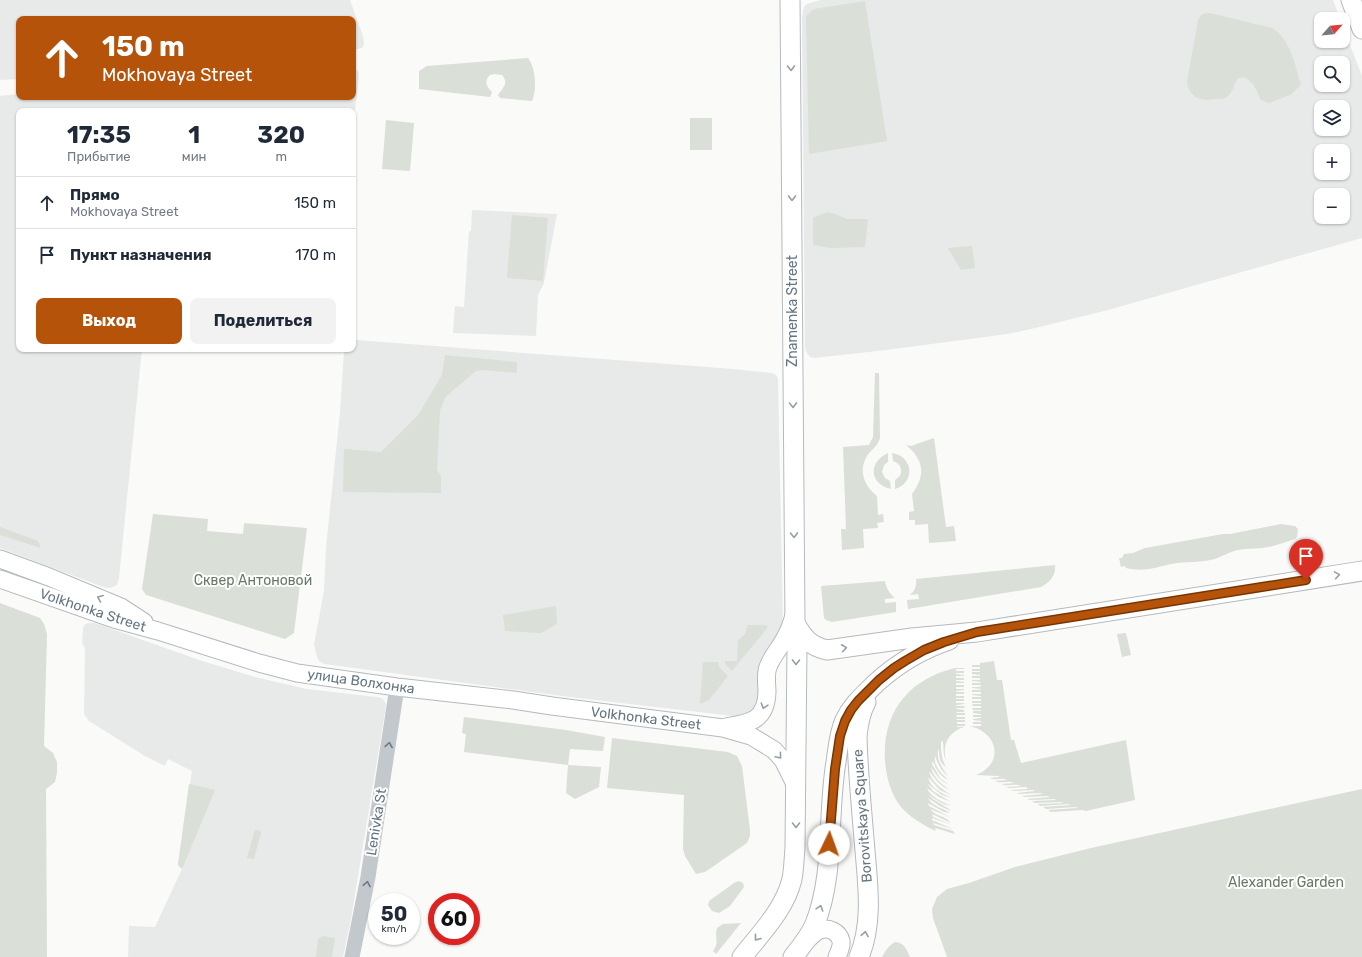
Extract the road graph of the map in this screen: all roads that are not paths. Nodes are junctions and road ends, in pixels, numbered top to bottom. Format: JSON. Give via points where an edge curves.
{"nodes":[{"id":1,"x":790,"y":0,"type":"edge"},
{"id":2,"x":1351,"y":0,"type":"edge"},
{"id":3,"x":1362,"y":29,"type":"edge"},
{"id":4,"x":0,"y":559,"type":"edge"},
{"id":5,"x":1362,"y":571,"type":"edge"},
{"id":6,"x":0,"y":579,"type":"edge"},
{"id":7,"x":795,"y":617,"type":"junction"},
{"id":8,"x":158,"y":630,"type":"junction"},
{"id":9,"x":977,"y":632,"type":"junction"},
{"id":10,"x":879,"y":680,"type":"junction"},
{"id":11,"x":397,"y":686,"type":"junction"},
{"id":12,"x":723,"y":728,"type":"junction"},
{"id":13,"x":796,"y":786,"type":"junction"},
{"id":14,"x":798,"y":950,"type":"edge"},
{"id":15,"x":352,"y":957,"type":"edge"},
{"id":16,"x":742,"y":957,"type":"edge"},
{"id":17,"x":837,"y":957,"type":"edge"},
{"id":18,"x":859,"y":957,"type":"edge"}],
"edges":[{"from":1,"to":7,"type":"main road","name":"Znamenka Street","one_way":true},
{"from":2,"to":3,"type":"main road"},
{"from":8,"to":4,"type":"main road","name":"Volkhonka Street","one_way":true,"via":[[121,607]]},
{"from":9,"to":5,"type":"main road","one_way":true},
{"from":6,"to":8,"type":"main road","name":"Volkhonka Street","via":[[80,608]]},
{"from":7,"to":9,"type":"main road","one_way":true,"via":[[800,632],[807,641],[827,650]]},
{"from":7,"to":12,"type":"main road","one_way":true,"via":[[768,667],[766,703],[763,710],[753,721]]},
{"from":7,"to":13,"type":"main road","one_way":true},
{"from":8,"to":11,"type":"main road","name":"улица Волхонка","via":[[259,664],[297,673]]},
{"from":9,"to":10,"type":"main road","name":"Borovitskaya Square","via":[[924,650]]},
{"from":14,"to":10,"type":"main road","name":"Borovitskaya Square","one_way":true,"via":[[814,926],[824,897],[840,736],[851,710]]},
{"from":18,"to":10,"type":"main road","name":"Borovitskaya Square","one_way":true,"via":[[868,911],[857,751],[858,724],[862,708]]},
{"from":11,"to":12,"type":"main road","name":"Volkhonka Street"},
{"from":15,"to":11,"type":"street","name":"Lenivka St","one_way":true,"via":[[368,877]]},
{"from":12,"to":13,"type":"main road","one_way":true,"via":[[745,734],[774,750],[783,760]]},
{"from":13,"to":16,"type":"main road","one_way":true,"via":[[796,848],[792,879],[784,901]]},
{"from":14,"to":17,"type":"main road","via":[[816,932],[828,929],[834,931],[841,941]]}]}
